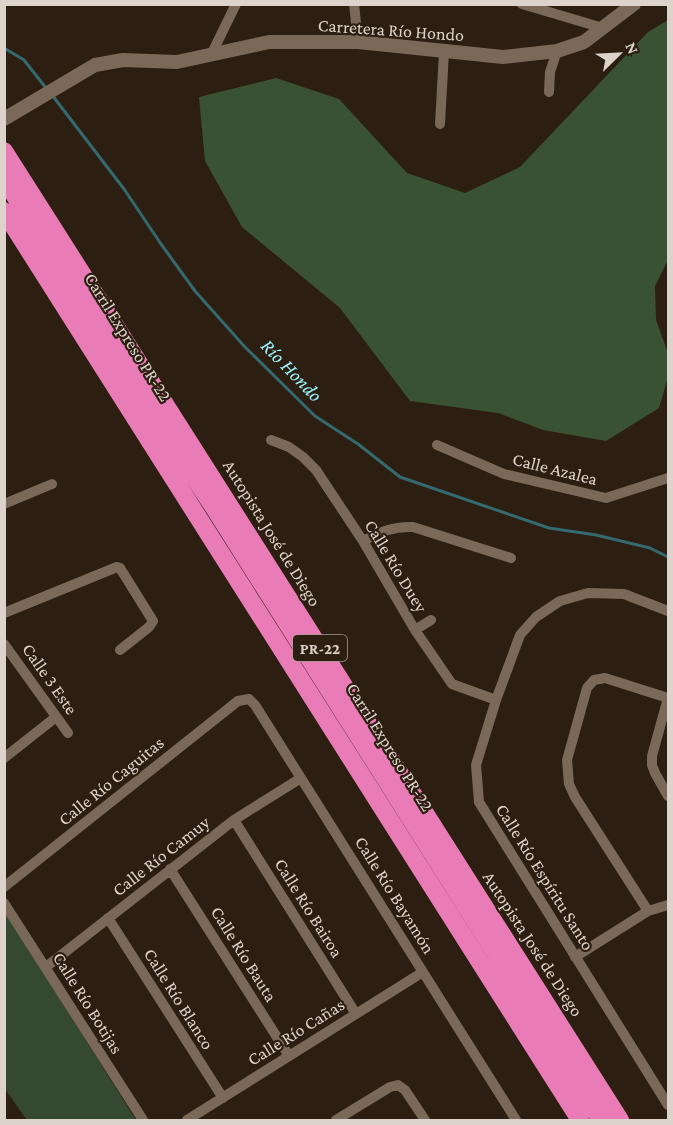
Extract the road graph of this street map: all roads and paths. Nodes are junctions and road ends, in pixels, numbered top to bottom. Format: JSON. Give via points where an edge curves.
{"nodes":[{"id":1,"x":236,"y":4,"type":"edge"},
{"id":2,"x":354,"y":4,"type":"edge"},
{"id":3,"x":522,"y":4,"type":"edge"},
{"id":4,"x":634,"y":4,"type":"edge"},
{"id":5,"x":603,"y":28,"type":"junction"},
{"id":6,"x":358,"y":42,"type":"junction"},
{"id":7,"x":557,"y":51,"type":"junction"},
{"id":8,"x":444,"y":52,"type":"junction"},
{"id":9,"x":211,"y":55,"type":"junction"},
{"id":10,"x":549,"y":93,"type":"dead end"},
{"id":11,"x":4,"y":119,"type":"edge"},
{"id":12,"x":440,"y":124,"type":"dead end"},
{"id":13,"x":4,"y":151,"type":"edge"},
{"id":14,"x":11,"y":179,"type":"edge"},
{"id":15,"x":4,"y":211,"type":"edge"},
{"id":16,"x":272,"y":440,"type":"dead end"},
{"id":17,"x":437,"y":445,"type":"dead end"},
{"id":18,"x":669,"y":478,"type":"edge"},
{"id":19,"x":52,"y":484,"type":"dead end"},
{"id":20,"x":4,"y":504,"type":"edge"},
{"id":21,"x":363,"y":540,"type":"junction"},
{"id":22,"x":511,"y":558,"type":"dead end"},
{"id":23,"x":669,"y":610,"type":"edge"},
{"id":24,"x":4,"y":613,"type":"edge"},
{"id":25,"x":431,"y":620,"type":"dead end"},
{"id":26,"x":415,"y":630,"type":"junction"},
{"id":27,"x":4,"y":644,"type":"edge"},
{"id":28,"x":120,"y":650,"type":"dead end"},
{"id":29,"x":668,"y":698,"type":"edge"},
{"id":30,"x":496,"y":700,"type":"junction"},
{"id":31,"x":238,"y":701,"type":"joint"},
{"id":32,"x":56,"y":717,"type":"junction"},
{"id":33,"x":68,"y":733,"type":"dead end"},
{"id":34,"x":4,"y":759,"type":"edge"},
{"id":35,"x":301,"y":778,"type":"junction"},
{"id":36,"x":669,"y":796,"type":"edge"},
{"id":37,"x":234,"y":820,"type":"junction"},
{"id":38,"x":170,"y":869,"type":"junction"},
{"id":39,"x":4,"y":887,"type":"edge"},
{"id":40,"x":4,"y":903,"type":"edge"},
{"id":41,"x":669,"y":905,"type":"edge"},
{"id":42,"x":648,"y":911,"type":"junction"},
{"id":43,"x":108,"y":918,"type":"junction"},
{"id":44,"x":575,"y":957,"type":"junction"},
{"id":45,"x":46,"y":967,"type":"junction"},
{"id":46,"x":423,"y":972,"type":"junction"},
{"id":47,"x":356,"y":1014,"type":"junction"},
{"id":48,"x":289,"y":1056,"type":"junction"},
{"id":49,"x":223,"y":1098,"type":"junction"},
{"id":50,"x":669,"y":1105,"type":"edge"},
{"id":51,"x":142,"y":1120,"type":"edge"},
{"id":52,"x":187,"y":1120,"type":"edge"},
{"id":53,"x":336,"y":1120,"type":"edge"},
{"id":54,"x":424,"y":1120,"type":"edge"},
{"id":55,"x":516,"y":1120,"type":"edge"},
{"id":56,"x":580,"y":1120,"type":"edge"},
{"id":57,"x":601,"y":1120,"type":"edge"},
{"id":58,"x":620,"y":1120,"type":"edge"}],
"edges":[{"from":1,"to":9,"type":"street"},
{"from":2,"to":6,"type":"street"},
{"from":3,"to":5,"type":"street"},
{"from":4,"to":5,"type":"street","name":"Carretera Río Hondo"},
{"from":5,"to":7,"type":"street","name":"Carretera Río Hondo","via":[[584,42]]},
{"from":6,"to":8,"type":"street","name":"Carretera Río Hondo"},
{"from":6,"to":9,"type":"street","name":"Carretera Río Hondo","via":[[269,42]]},
{"from":7,"to":8,"type":"street","name":"Carretera Río Hondo","via":[[503,57]]},
{"from":7,"to":10,"type":"street"},
{"from":8,"to":12,"type":"street"},
{"from":9,"to":11,"type":"street","name":"Carretera Río Hondo","via":[[177,62],[123,60],[95,65]]},
{"from":13,"to":14,"type":"highway","name":"Autopista José de Diego","number":"PR-22"},
{"from":14,"to":57,"type":"highway","name":"Carril Expreso PR-22","via":[[112,353]]},
{"from":14,"to":58,"type":"highway","name":"Autopista José de Diego","number":"PR-22"},
{"from":15,"to":56,"type":"highway","number":"PR-22"},
{"from":16,"to":21,"type":"street","name":"Calle Río Duey","via":[[289,447],[316,470]]},
{"from":17,"to":18,"type":"street","name":"Calle Azalea","via":[[504,474],[606,498]]},
{"from":19,"to":20,"type":"street"},
{"from":21,"to":22,"type":"street","via":[[385,530],[413,528]]},
{"from":21,"to":26,"type":"street","name":"Calle Río Duey"},
{"from":23,"to":30,"type":"street","name":"Calle Río Espíritu Santo","via":[[624,594],[605,592],[560,601],[536,617],[520,635]]},
{"from":24,"to":28,"type":"street","via":[[117,567],[153,621]]},
{"from":25,"to":26,"type":"street"},
{"from":26,"to":30,"type":"street","name":"Calle Río Duey","via":[[452,684]]},
{"from":27,"to":32,"type":"street","name":"Calle 3 Este"},
{"from":29,"to":36,"type":"street","via":[[652,765]]},
{"from":29,"to":42,"type":"street","via":[[605,678],[594,680],[587,688],[567,760],[569,784],[575,797]]},
{"from":30,"to":44,"type":"street","name":"Calle Río Espíritu Santo","via":[[476,765],[479,802]]},
{"from":31,"to":35,"type":"street","name":"Calle Río Bayamón","via":[[249,699],[255,705]]},
{"from":31,"to":39,"type":"street","name":"Calle Río Caguitas"},
{"from":32,"to":33,"type":"street","name":"Calle 3 Este"},
{"from":32,"to":34,"type":"street"},
{"from":35,"to":37,"type":"street","name":"Calle Río Camuy"},
{"from":35,"to":46,"type":"street","name":"Calle Río Bayamón"},
{"from":37,"to":38,"type":"street","name":"Calle Río Camuy"},
{"from":37,"to":47,"type":"street","name":"Calle Río Bairoa"},
{"from":38,"to":43,"type":"street","name":"Calle Río Camuy"},
{"from":38,"to":48,"type":"street","name":"Calle Río Bauta"},
{"from":40,"to":45,"type":"street","name":"Calle Río Botijas"},
{"from":41,"to":42,"type":"street"},
{"from":42,"to":44,"type":"street"},
{"from":43,"to":45,"type":"street","name":"Calle Río Camuy"},
{"from":43,"to":49,"type":"street","name":"Calle Río Blanco"},
{"from":44,"to":50,"type":"street","name":"Calle Río Espíritu Santo"},
{"from":45,"to":51,"type":"street","name":"Calle Río Botijas"},
{"from":46,"to":47,"type":"street","name":"Calle Río Cañas"},
{"from":46,"to":55,"type":"street","name":"Calle Río Bayamón"},
{"from":47,"to":48,"type":"street","name":"Calle Río Cañas"},
{"from":48,"to":49,"type":"street","name":"Calle Río Cañas"},
{"from":49,"to":52,"type":"street","name":"Calle Río Cañas"},
{"from":53,"to":54,"type":"street","via":[[398,1085]]}]}
